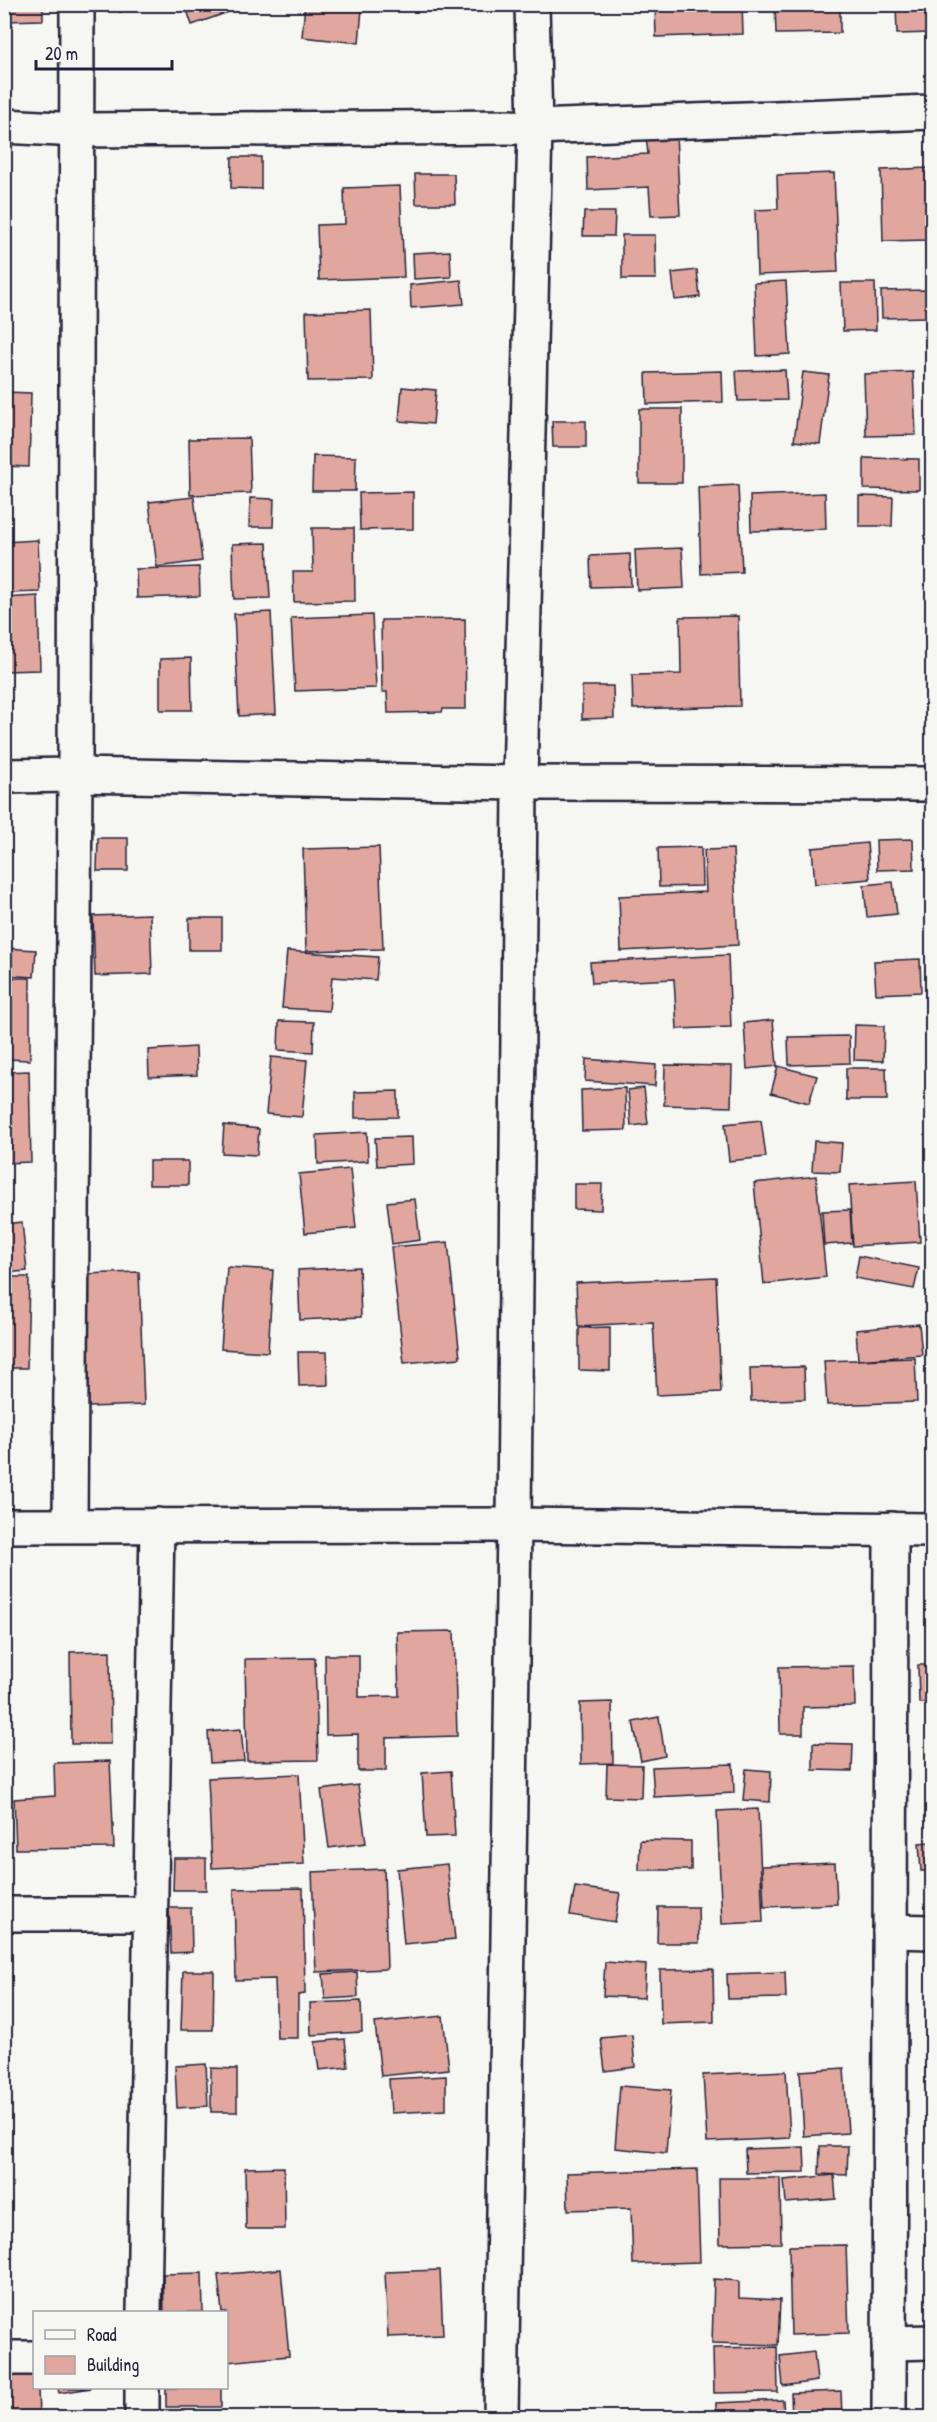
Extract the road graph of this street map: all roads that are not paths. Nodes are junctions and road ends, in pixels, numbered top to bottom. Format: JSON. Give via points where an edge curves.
{"nodes":[{"id":1,"x":77,"y":4,"type":"edge"},
{"id":2,"x":532,"y":4,"type":"edge"},
{"id":3,"x":933,"y":112,"type":"edge"},
{"id":4,"x":4,"y":126,"type":"edge"},
{"id":5,"x":535,"y":127,"type":"junction"},
{"id":6,"x":77,"y":130,"type":"junction"},
{"id":7,"x":75,"y":775,"type":"junction"},
{"id":8,"x":4,"y":776,"type":"edge"},
{"id":9,"x":520,"y":783,"type":"junction"},
{"id":10,"x":933,"y":784,"type":"edge"},
{"id":11,"x":70,"y":1525,"type":"junction"},
{"id":12,"x":157,"y":1525,"type":"junction"},
{"id":13,"x":514,"y":1525,"type":"junction"},
{"id":14,"x":4,"y":1526,"type":"edge"},
{"id":15,"x":891,"y":1529,"type":"junction"},
{"id":16,"x":933,"y":1530,"type":"edge"},
{"id":17,"x":4,"y":1914,"type":"edge"},
{"id":18,"x":150,"y":1914,"type":"junction"},
{"id":19,"x":890,"y":1931,"type":"junction"},
{"id":20,"x":933,"y":1932,"type":"edge"},
{"id":21,"x":144,"y":2311,"type":"edge"},
{"id":22,"x":933,"y":2342,"type":"edge"},
{"id":23,"x":889,"y":2343,"type":"junction"},
{"id":24,"x":4,"y":2358,"type":"edge"},
{"id":25,"x":33,"y":2358,"type":"edge"},
{"id":26,"x":142,"y":2389,"type":"edge"},
{"id":27,"x":142,"y":2418,"type":"edge"},
{"id":28,"x":501,"y":2418,"type":"edge"},
{"id":29,"x":889,"y":2418,"type":"edge"}],
"edges":[{"from":1,"to":6,"type":"street"},
{"from":2,"to":5,"type":"street"},
{"from":3,"to":5,"type":"street"},
{"from":4,"to":6,"type":"street"},
{"from":5,"to":6,"type":"street"},
{"from":5,"to":9,"type":"street"},
{"from":6,"to":7,"type":"street"},
{"from":7,"to":8,"type":"street"},
{"from":7,"to":9,"type":"street"},
{"from":7,"to":11,"type":"street"},
{"from":9,"to":10,"type":"street"},
{"from":9,"to":13,"type":"street"},
{"from":11,"to":12,"type":"street"},
{"from":11,"to":14,"type":"street"},
{"from":12,"to":13,"type":"street"},
{"from":12,"to":18,"type":"street"},
{"from":13,"to":15,"type":"street"},
{"from":13,"to":28,"type":"street"},
{"from":15,"to":16,"type":"street"},
{"from":15,"to":19,"type":"street"},
{"from":17,"to":18,"type":"street"},
{"from":18,"to":21,"type":"street"},
{"from":19,"to":20,"type":"street"},
{"from":19,"to":23,"type":"street"},
{"from":22,"to":23,"type":"street"},
{"from":23,"to":29,"type":"street"},
{"from":24,"to":25,"type":"street"},
{"from":26,"to":27,"type":"street"}]}
